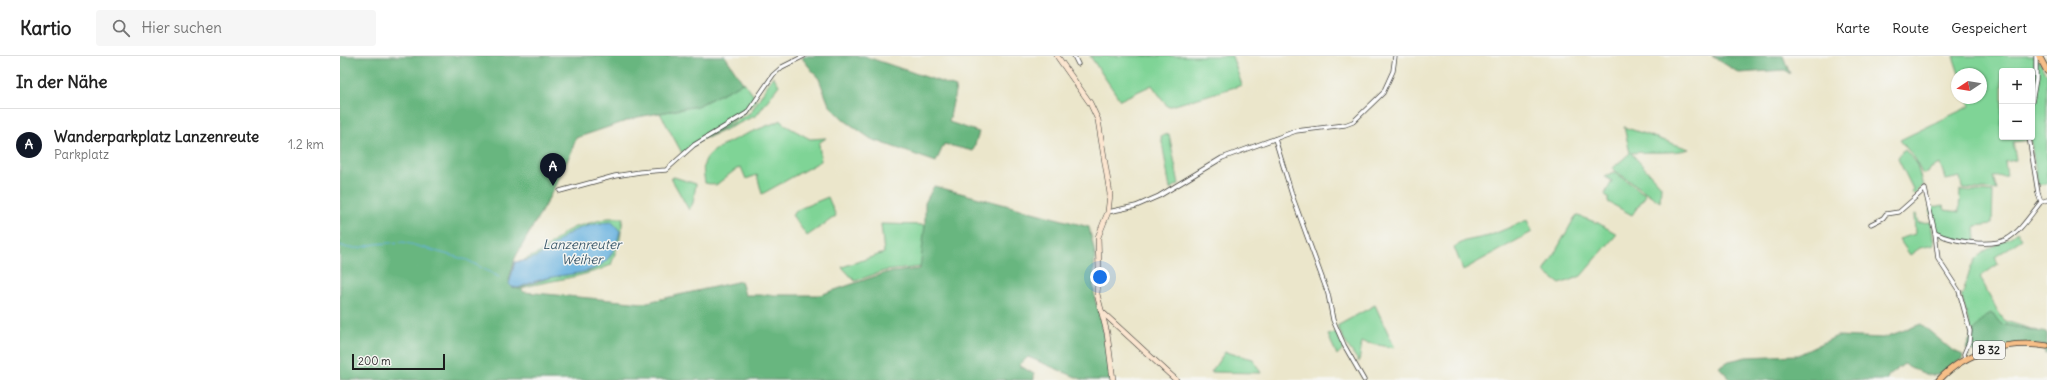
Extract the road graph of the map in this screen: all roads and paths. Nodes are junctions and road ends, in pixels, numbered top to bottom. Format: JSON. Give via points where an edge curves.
{"nodes":[{"id":1,"x":804,"y":56,"type":"edge"},
{"id":2,"x":1057,"y":56,"type":"edge"},
{"id":3,"x":1074,"y":56,"type":"edge"},
{"id":4,"x":1395,"y":56,"type":"edge"},
{"id":5,"x":2037,"y":56,"type":"edge"},
{"id":6,"x":1078,"y":64,"type":"dead end"},
{"id":7,"x":2047,"y":71,"type":"edge"},
{"id":8,"x":2035,"y":84,"type":"edge"},
{"id":9,"x":1275,"y":139,"type":"junction"},
{"id":10,"x":2029,"y":140,"type":"edge"},
{"id":11,"x":560,"y":191,"type":"dead end"},
{"id":12,"x":2047,"y":200,"type":"edge"},
{"id":13,"x":2041,"y":202,"type":"junction"},
{"id":14,"x":1108,"y":212,"type":"junction"},
{"id":15,"x":1872,"y":224,"type":"dead end"},
{"id":16,"x":1935,"y":233,"type":"junction"},
{"id":17,"x":1101,"y":311,"type":"junction"},
{"id":18,"x":2047,"y":346,"type":"edge"},
{"id":19,"x":1964,"y":356,"type":"junction"},
{"id":20,"x":1113,"y":380,"type":"edge"},
{"id":21,"x":1176,"y":380,"type":"edge"},
{"id":22,"x":1364,"y":380,"type":"edge"},
{"id":23,"x":1939,"y":380,"type":"edge"}],
"edges":[{"from":1,"to":11,"type":"street","via":[[782,67],[773,75],[747,113],[699,141],[670,168],[659,172],[615,176]]},
{"from":2,"to":14,"type":"main road","via":[[1095,112],[1100,127],[1110,194]]},
{"from":3,"to":6,"type":"street"},
{"from":4,"to":9,"type":"street","via":[[1390,80],[1383,93],[1353,122],[1345,126],[1311,128]]},
{"from":5,"to":7,"type":"main road"},
{"from":5,"to":8,"type":"street"},
{"from":9,"to":14,"type":"street","via":[[1222,158],[1159,196],[1136,206]]},
{"from":9,"to":22,"type":"street","via":[[1293,198],[1328,294],[1337,330]]},
{"from":10,"to":13,"type":"street"},
{"from":12,"to":13,"type":"street"},
{"from":13,"to":16,"type":"street","via":[[2014,234],[2002,241],[1957,241]]},
{"from":14,"to":17,"type":"main road","via":[[1100,229],[1097,246],[1097,294]]},
{"from":15,"to":16,"type":"street","via":[[1886,214],[1899,212],[1925,189]]},
{"from":16,"to":19,"type":"street","via":[[1938,260],[1959,291],[1970,331],[1970,342]]},
{"from":17,"to":20,"type":"main road","via":[[1107,333]]},
{"from":17,"to":21,"type":"main road"},
{"from":18,"to":19,"type":"main road","number":"B 32","via":[[2000,347]]},
{"from":19,"to":23,"type":"main road","number":"B 32"}]}
